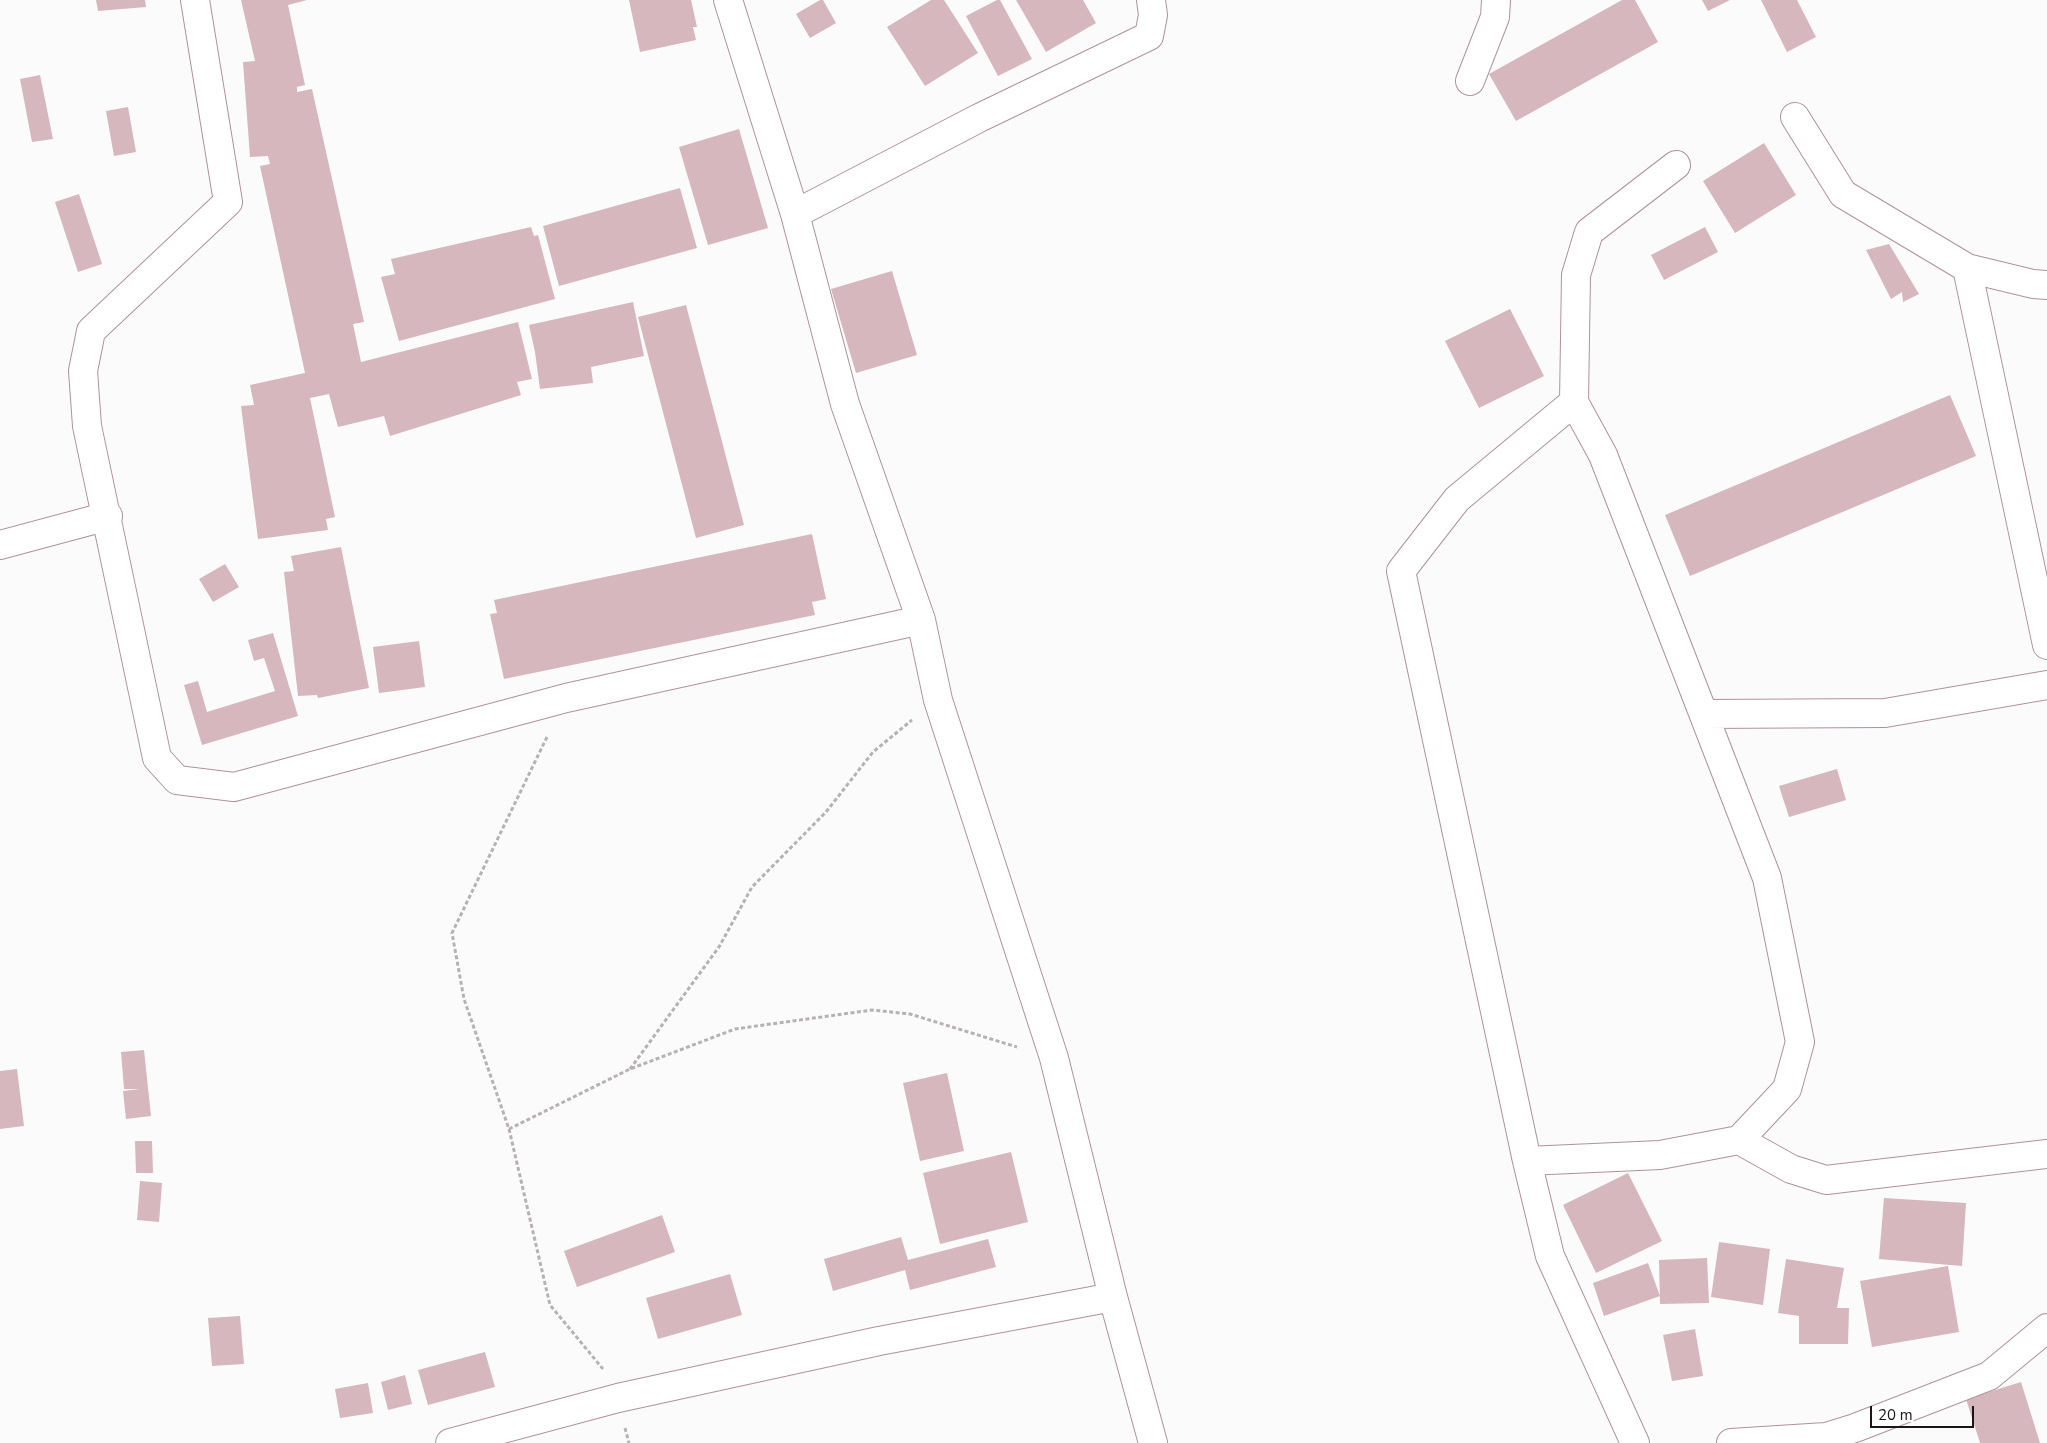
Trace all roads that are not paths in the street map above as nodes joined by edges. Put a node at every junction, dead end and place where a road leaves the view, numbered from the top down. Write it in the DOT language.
graph roads {
  1 [pos="195,0"];
  2 [pos="728,0"];
  3 [pos="1151,0"];
  4 [pos="1496,0"];
  5 [pos="1470,81"];
  6 [pos="1795,117"];
  7 [pos="1676,165"];
  8 [pos="795,214"];
  9 [pos="1967,268"];
  10 [pos="2047,285"];
  11 [pos="1574,402"];
  12 [pos="108,516"];
  13 [pos="0,545"];
  14 [pos="921,620"];
  15 [pos="2047,645"];
  16 [pos="2047,685"];
  17 [pos="1704,714"];
  18 [pos="1739,1140"];
  19 [pos="2047,1154"];
  20 [pos="1527,1161"];
  21 [pos="1113,1297"];
  22 [pos="2047,1328"];
  23 [pos="450,1443"];
  24 [pos="1153,1443"];
  25 [pos="1635,1443"];
  26 [pos="1731,1443"];
  1 -- 12 [label="street"];
  2 -- 8 [label="street"];
  3 -- 8 [label="street"];
  4 -- 5 [label="street"];
  6 -- 9 [label="street"];
  7 -- 11 [label="street"];
  8 -- 14 [label="street"];
  9 -- 10 [label="street"];
  9 -- 15 [label="street"];
  11 -- 17 [label="street"];
  11 -- 20 [label="street"];
  12 -- 13 [label="street"];
  12 -- 14 [label="street"];
  14 -- 21 [label="street"];
  16 -- 17 [label="street"];
  17 -- 18 [label="street"];
  18 -- 19 [label="street"];
  18 -- 20 [label="street"];
  20 -- 25 [label="street"];
  21 -- 23 [label="street"];
  21 -- 24 [label="street"];
  22 -- 26 [label="street"];
}
